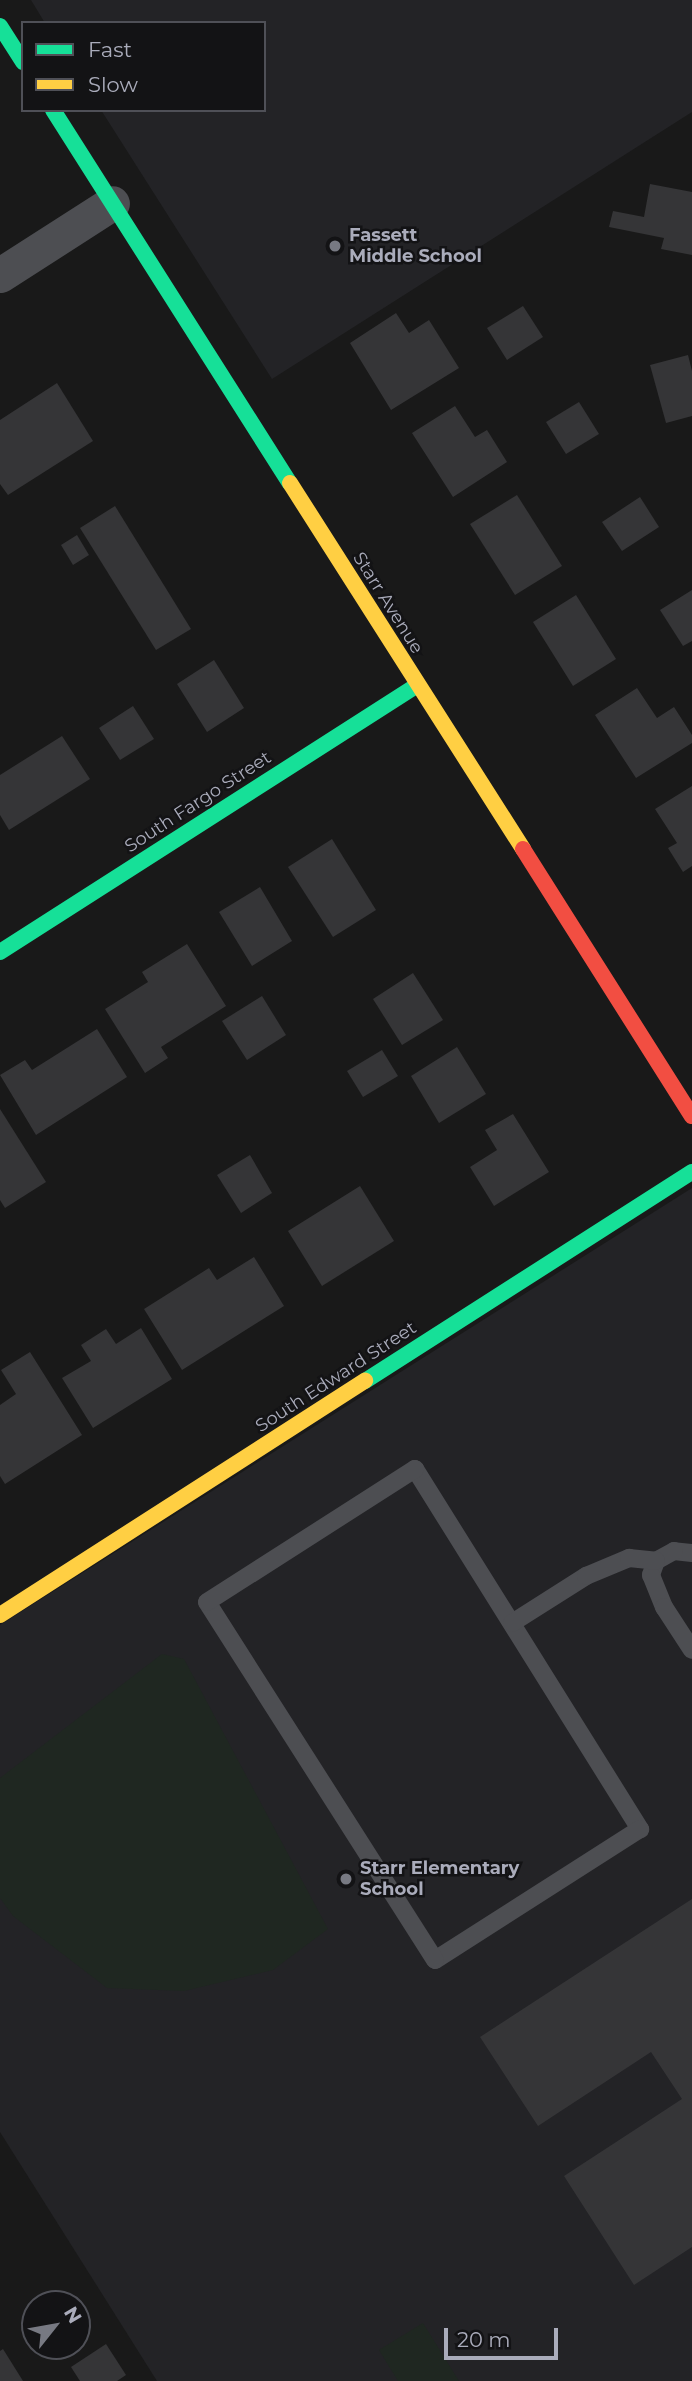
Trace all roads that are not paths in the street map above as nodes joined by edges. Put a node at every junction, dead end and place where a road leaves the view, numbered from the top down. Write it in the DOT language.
graph roads {
  1 [pos="0,26"];
  2 [pos="21,59"];
  3 [pos="54,112"];
  4 [pos="112,203"];
  5 [pos="0,275"];
  6 [pos="417,685"];
  7 [pos="0,952"];
  8 [pos="692,1116"];
  9 [pos="692,1172"];
  10 [pos="692,1553"];
  11 [pos="656,1561"];
  12 [pos="0,1615"];
  13 [pos="512,1623"];
  14 [pos="692,1650"];
  1 -- 2 [label="street"];
  3 -- 4 [label="street, Starr Avenue"];
  4 -- 5 [label="street"];
  4 -- 6 [label="street, Starr Avenue"];
  6 -- 7 [label="street, South Fargo Street"];
  6 -- 8 [label="street, Starr Avenue"];
  9 -- 12 [label="street, South Edward Street"];
  10 -- 11 [label="lane"];
  11 -- 13 [label="lane"];
  11 -- 14 [label="lane"];
  13 -- 13 [label="lane"];
}
